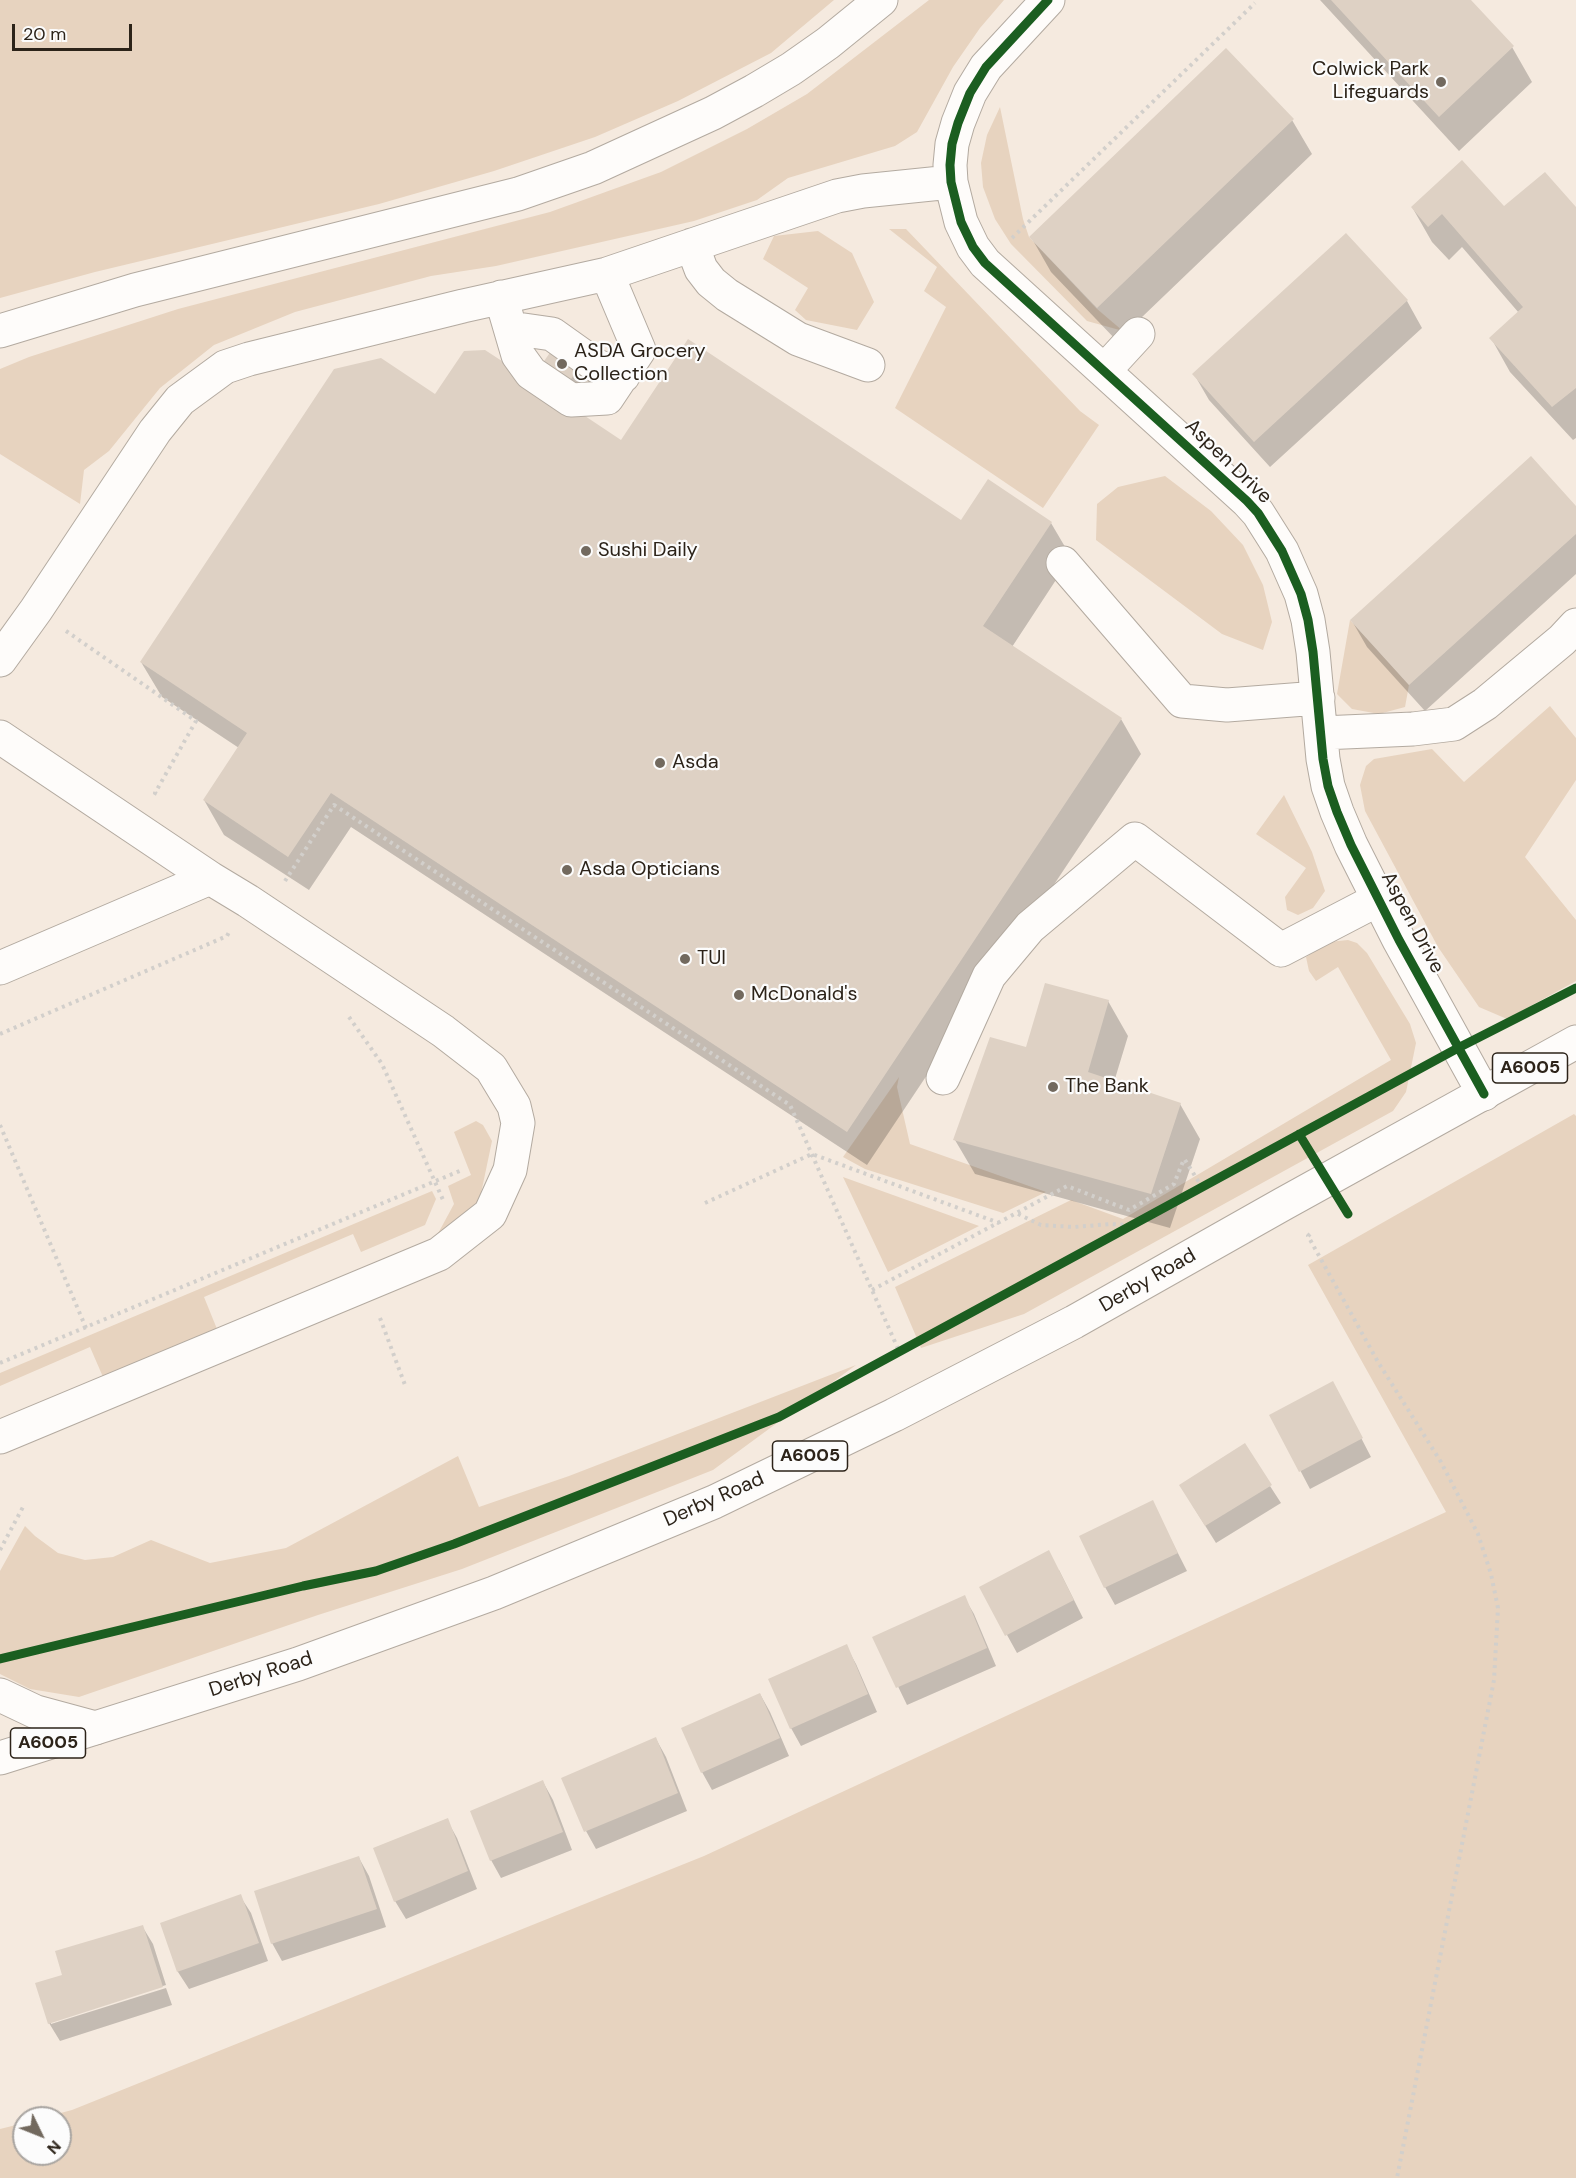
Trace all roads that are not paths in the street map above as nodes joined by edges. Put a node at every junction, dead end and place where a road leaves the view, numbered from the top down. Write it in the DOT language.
graph roads {
  1 [pos="881,0"];
  2 [pos="1048,0"];
  3 [pos="951,182"];
  4 [pos="692,245"];
  5 [pos="607,274"];
  6 [pos="501,297"];
  7 [pos="510,328"];
  8 [pos="0,332"];
  9 [pos="1138,334"];
  10 [pos="868,365"];
  11 [pos="1104,371"];
  12 [pos="623,376"];
  13 [pos="1063,562"];
  14 [pos="1576,625"];
  15 [pos="0,660"];
  16 [pos="1318,698"];
  17 [pos="1322,733"];
  18 [pos="0,737"];
  19 [pos="210,878"];
  20 [pos="1379,899"];
  21 [pos="0,968"];
  22 [pos="1576,1042"];
  23 [pos="943,1078"];
  24 [pos="1484,1094"];
  25 [pos="0,1437"];
  26 [pos="0,1695"];
  27 [pos="95,1728"];
  28 [pos="0,1758"];
  1 -- 8 [label="main road"];
  2 -- 3 [label="main road, Aspen Drive"];
  3 -- 4 [label="main road"];
  3 -- 11 [label="main road, Aspen Drive"];
  4 -- 5 [label="main road"];
  4 -- 10 [label="main road"];
  5 -- 6 [label="main road"];
  5 -- 12 [label="main road"];
  6 -- 7 [label="main road"];
  6 -- 15 [label="main road"];
  7 -- 12 [label="main road"];
  7 -- 12 [label="main road"];
  9 -- 11 [label="main road"];
  11 -- 16 [label="main road, Aspen Drive"];
  13 -- 16 [label="main road"];
  14 -- 17 [label="main road"];
  16 -- 17 [label="main road, Aspen Drive"];
  17 -- 20 [label="main road, Aspen Drive"];
  18 -- 19 [label="main road"];
  19 -- 21 [label="main road"];
  19 -- 25 [label="main road"];
  20 -- 23 [label="main road"];
  20 -- 24 [label="main road, Aspen Drive"];
  22 -- 24 [label="main road, Derby Road / A6005"];
  24 -- 27 [label="main road, Derby Road / A6005"];
  26 -- 27 [label="main road"];
  27 -- 28 [label="main road, Derby Road / A6005"];
}
